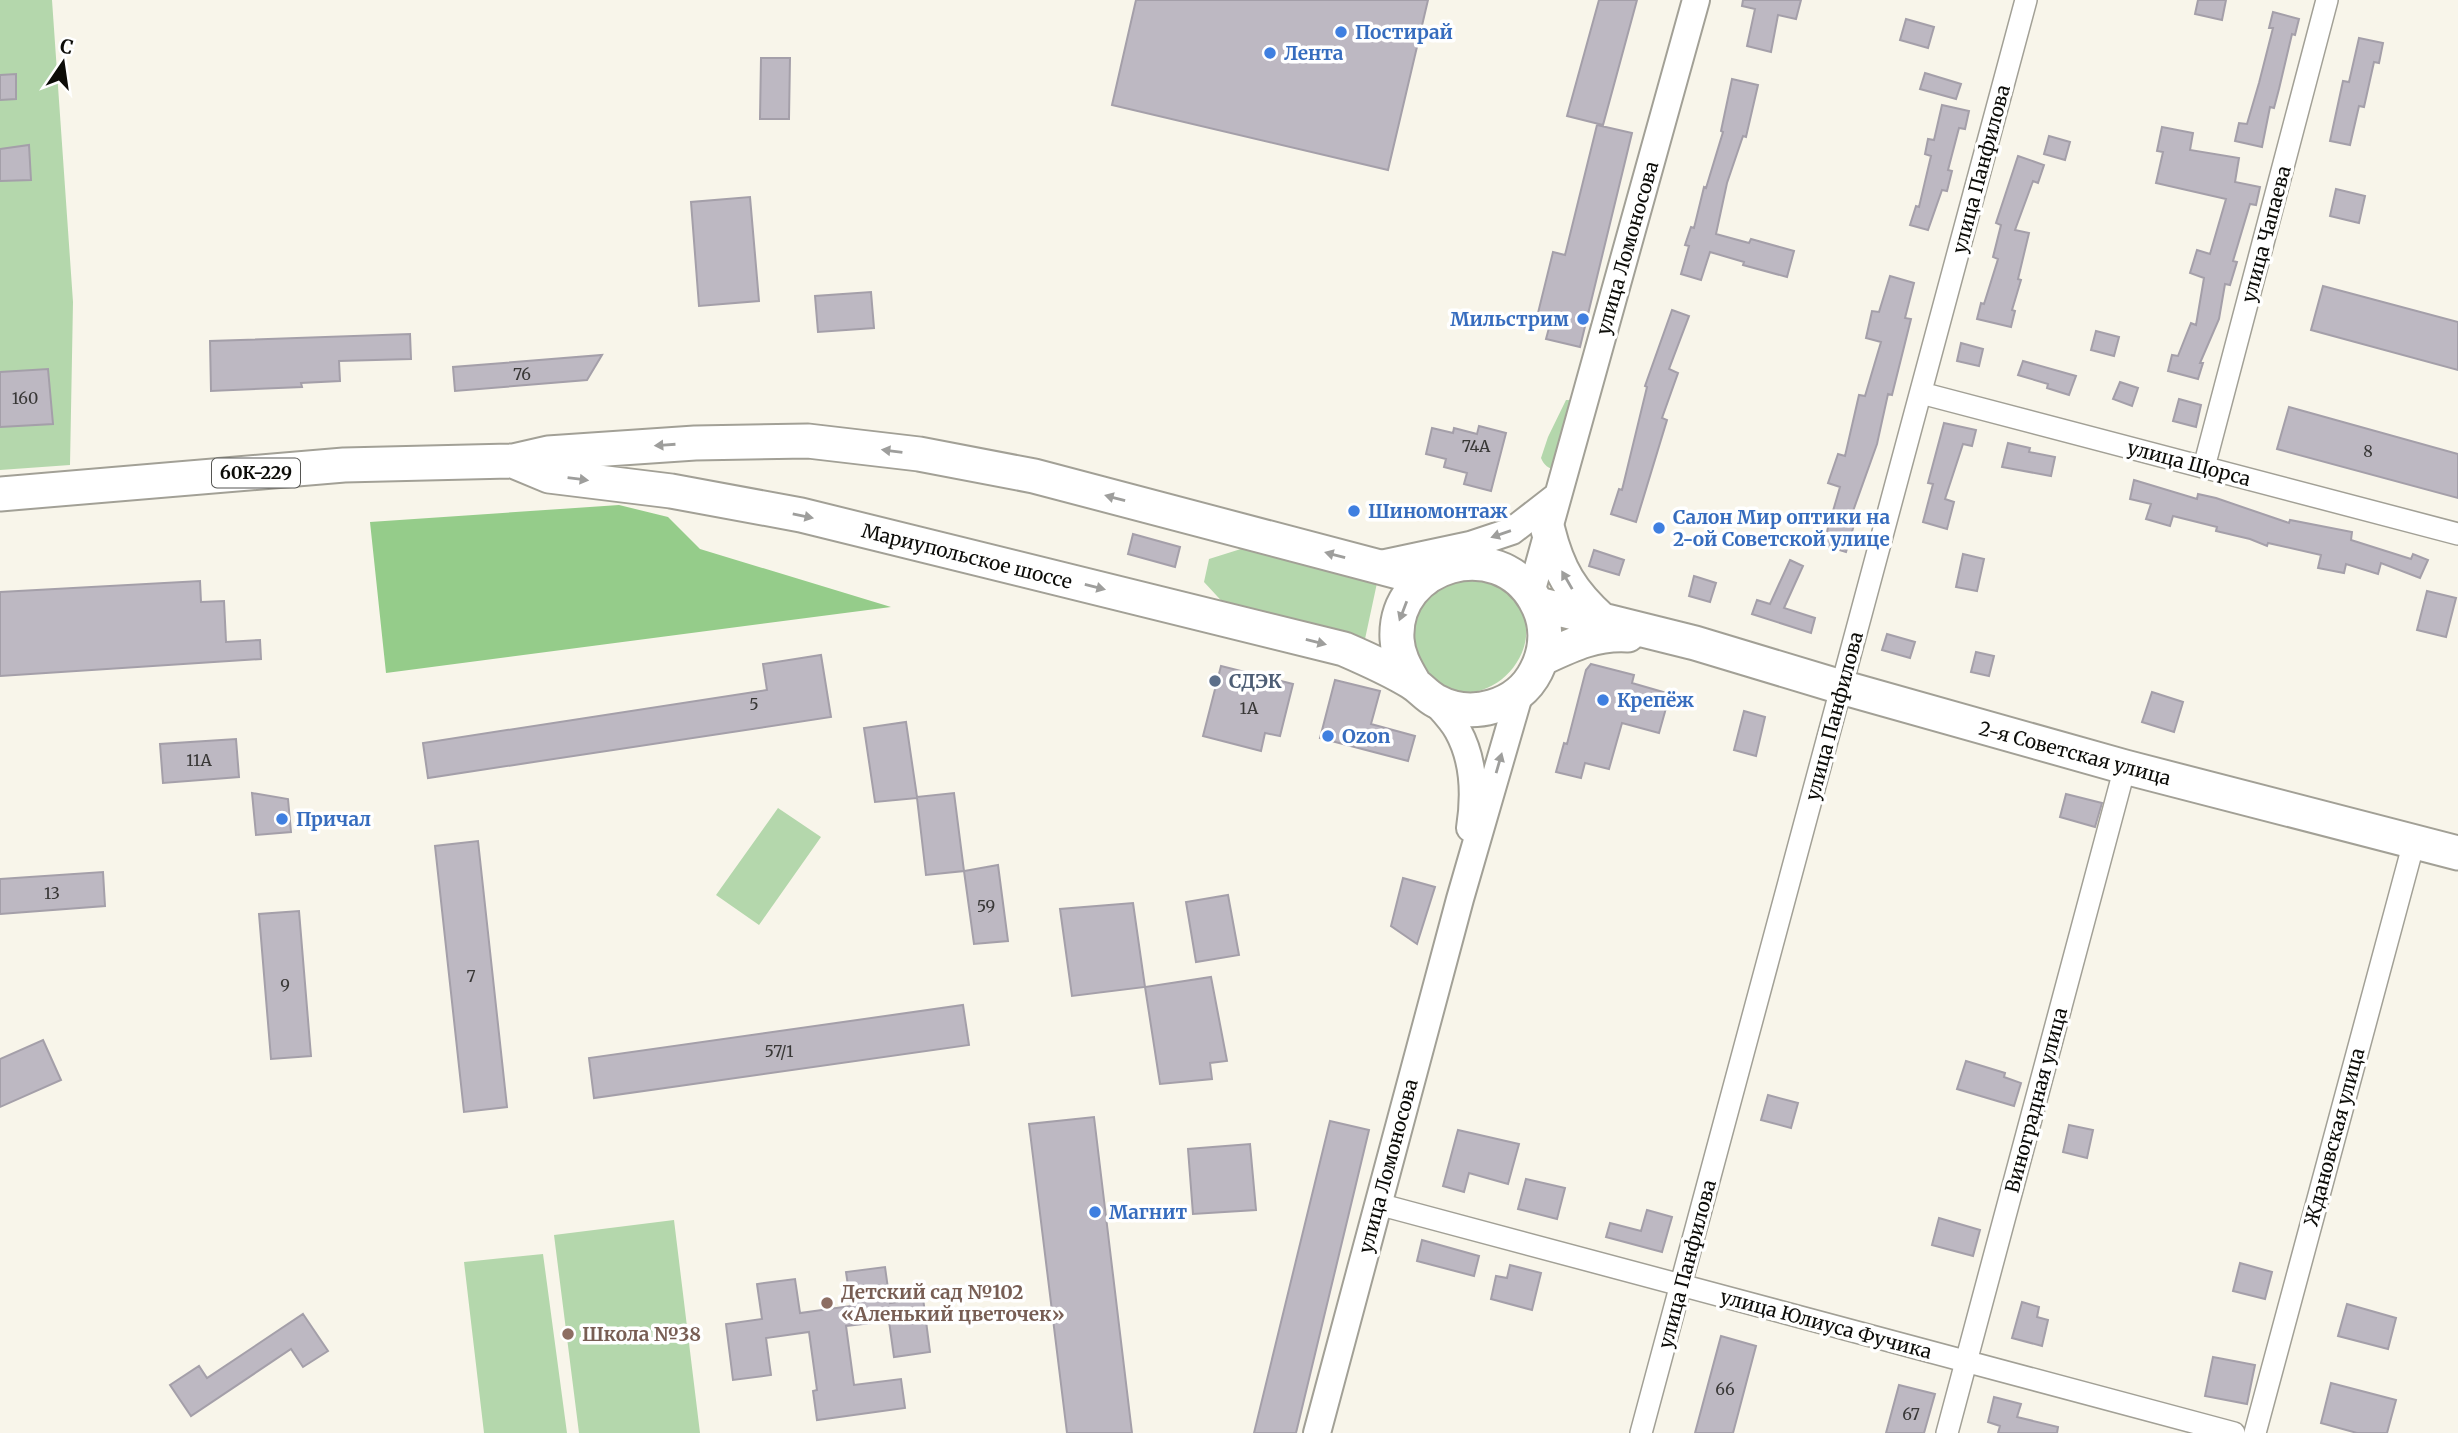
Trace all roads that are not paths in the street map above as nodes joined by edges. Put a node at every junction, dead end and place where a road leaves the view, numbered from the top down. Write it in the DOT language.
graph roads {
  1 [pos="1696,0"];
  2 [pos="2026,0"];
  3 [pos="2327,0"];
  4 [pos="1921,393"];
  5 [pos="513,461"];
  6 [pos="2204,467"];
  7 [pos="0,494"];
  8 [pos="1557,496"];
  9 [pos="1548,530"];
  10 [pos="2458,534"];
  11 [pos="1373,565"];
  12 [pos="1425,579"];
  13 [pos="1534,599"];
  14 [pos="1602,620"];
  15 [pos="1695,643"];
  16 [pos="1542,659"];
  17 [pos="1842,687"];
  18 [pos="1424,692"];
  19 [pos="1520,692"];
  20 [pos="2125,767"];
  21 [pos="2414,842"];
  22 [pos="2458,853"];
  23 [pos="1460,899"];
  24 [pos="1378,1205"];
  25 [pos="1681,1285"];
  26 [pos="1966,1362"];
  27 [pos="1317,1433"];
  28 [pos="1641,1433"];
  29 [pos="1947,1433"];
  30 [pos="2234,1433"];
  31 [pos="2255,1433"];
  1 -- 8 [label="street, улица Ломоносова"];
  2 -- 4 [label="street, улица Панфилова"];
  3 -- 6 [label="street, улица Чапаева"];
  4 -- 6 [label="street, улица Щорса"];
  4 -- 17 [label="street, улица Панфилова"];
  5 -- 7 [label="main road, Мариупольское шоссе / 60К-229"];
  11 -- 5 [label="main road, Мариупольское шоссе, one-way"];
  5 -- 18 [label="main road, Мариупольское шоссе, one-way"];
  6 -- 10 [label="street, улица Щорса"];
  8 -- 9 [label="street, улица Ломоносова"];
  8 -- 11 [label="street, one-way"];
  9 -- 13 [label="street, улица Ломоносова"];
  14 -- 9 [label="main road, one-way"];
  11 -- 12 [label="main road, Мариупольское шоссе"];
  12 -- 13 [label="main road"];
  12 -- 18 [label="main road, one-way"];
  13 -- 14 [label="main road, 2-я Советская улица"];
  13 -- 16 [label="main road"];
  14 -- 15 [label="main road, 2-я Советская улица"];
  15 -- 16 [label="main road, 2-я Советская улица"];
  15 -- 17 [label="main road, 2-я Советская улица"];
  16 -- 19 [label="main road"];
  17 -- 20 [label="main road, 2-я Советская улица"];
  17 -- 25 [label="street, улица Панфилова"];
  18 -- 19 [label="main road"];
  18 -- 23 [label="street, улица Ломоносова"];
  23 -- 19 [label="street, улица Ломоносова, one-way"];
  20 -- 21 [label="main road, 2-я Советская улица"];
  20 -- 26 [label="street, Виноградная улица"];
  21 -- 22 [label="main road, 2-я Советская улица"];
  21 -- 31 [label="street, Ждановская улица"];
  23 -- 24 [label="street, улица Ломоносова"];
  24 -- 25 [label="street, улица Юлиуса Фучика"];
  24 -- 27 [label="street, улица Ломоносова"];
  25 -- 26 [label="street, улица Юлиуса Фучика"];
  25 -- 28 [label="street, улица Панфилова"];
  26 -- 29 [label="street, Виноградная улица"];
  26 -- 30 [label="street, улица Юлиуса Фучика"];
}
